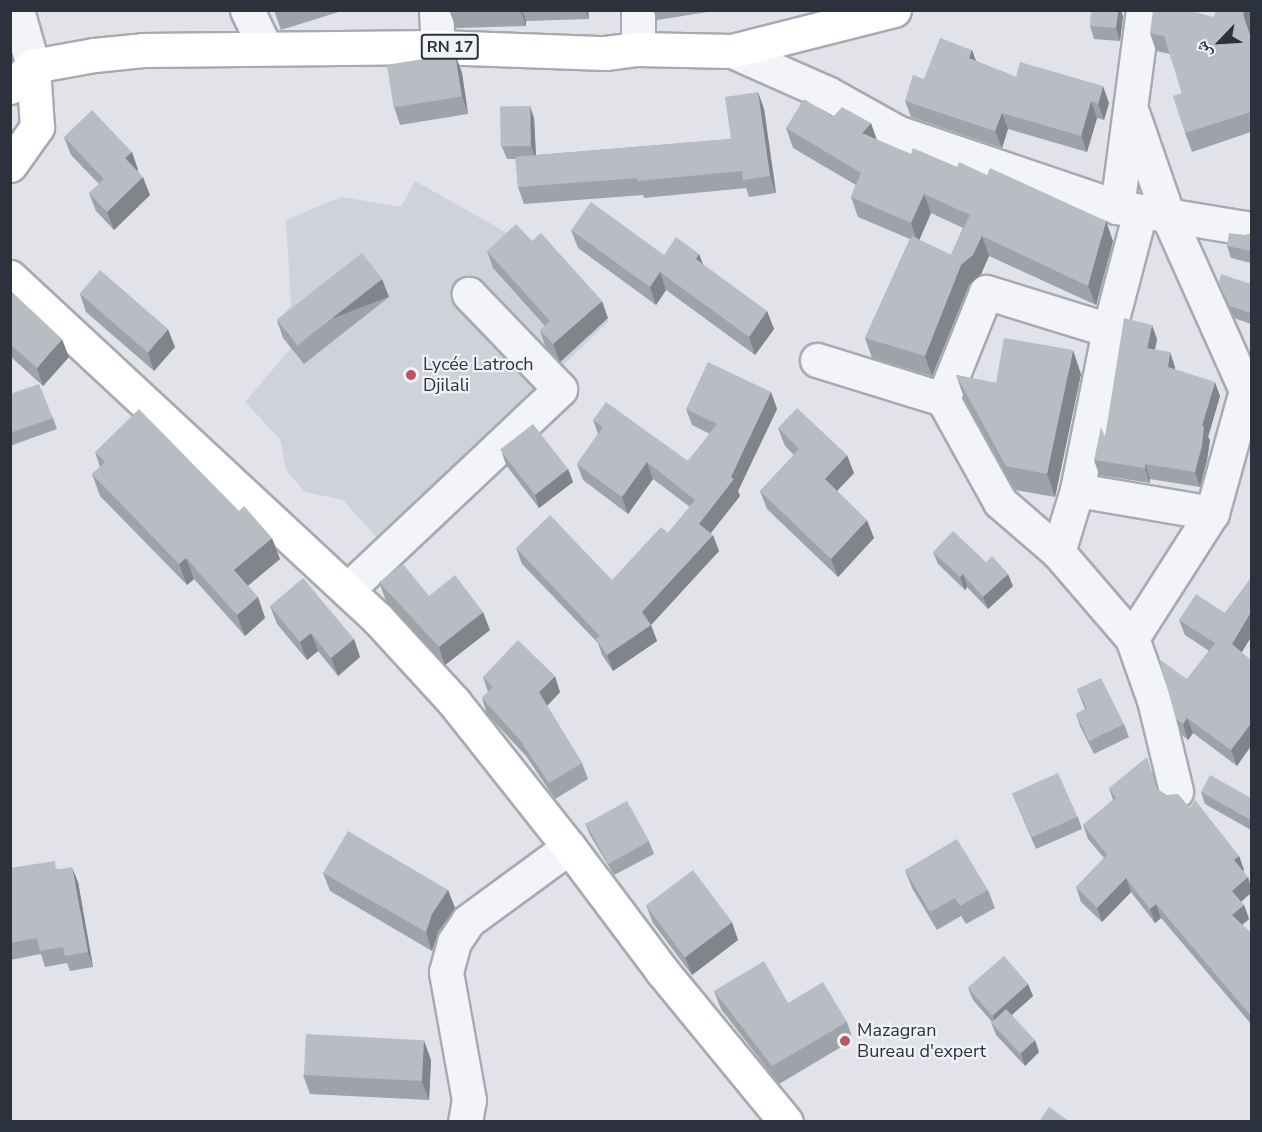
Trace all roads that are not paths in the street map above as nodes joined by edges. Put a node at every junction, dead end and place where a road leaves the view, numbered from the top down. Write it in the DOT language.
graph roads {
  1 [pos="17,10"];
  2 [pos="247,10"];
  3 [pos="436,10"];
  4 [pos="638,10"];
  5 [pos="894,10"];
  6 [pos="1143,10"];
  7 [pos="265,47"];
  8 [pos="438,47"];
  9 [pos="638,49"];
  10 [pos="732,51"];
  11 [pos="22,77"];
  12 [pos="1131,109"];
  13 [pos="10,165"];
  14 [pos="1142,211"];
  15 [pos="1251,229"];
  16 [pos="10,277"];
  17 [pos="469,294"];
  18 [pos="1109,330"];
  19 [pos="816,360"];
  20 [pos="943,399"];
  21 [pos="1248,399"];
  22 [pos="1077,490"];
  23 [pos="1212,513"];
  24 [pos="1058,552"];
  25 [pos="346,590"];
  26 [pos="1132,638"];
  27 [pos="1176,791"];
  28 [pos="569,847"];
  29 [pos="465,1122"];
  30 [pos="786,1122"];
  1 -- 11 [label="street"];
  2 -- 7 [label="street"];
  3 -- 8 [label="street"];
  4 -- 9 [label="street"];
  5 -- 10 [label="main road, RN 17"];
  6 -- 12 [label="street"];
  7 -- 8 [label="main road, RN 17"];
  7 -- 11 [label="main road, RN 17"];
  8 -- 9 [label="main road, RN 17"];
  9 -- 10 [label="main road, RN 17"];
  10 -- 14 [label="street"];
  11 -- 13 [label="main road"];
  12 -- 14 [label="street"];
  12 -- 14 [label="street"];
  14 -- 15 [label="street"];
  14 -- 18 [label="street"];
  14 -- 21 [label="street"];
  16 -- 25 [label="main road"];
  17 -- 25 [label="street"];
  18 -- 20 [label="street"];
  18 -- 22 [label="street"];
  19 -- 20 [label="street"];
  20 -- 24 [label="street"];
  21 -- 23 [label="street"];
  22 -- 23 [label="street"];
  22 -- 24 [label="street"];
  23 -- 26 [label="street"];
  24 -- 26 [label="street"];
  25 -- 28 [label="main road"];
  26 -- 27 [label="street"];
  28 -- 29 [label="street"];
  28 -- 30 [label="main road"];
}
